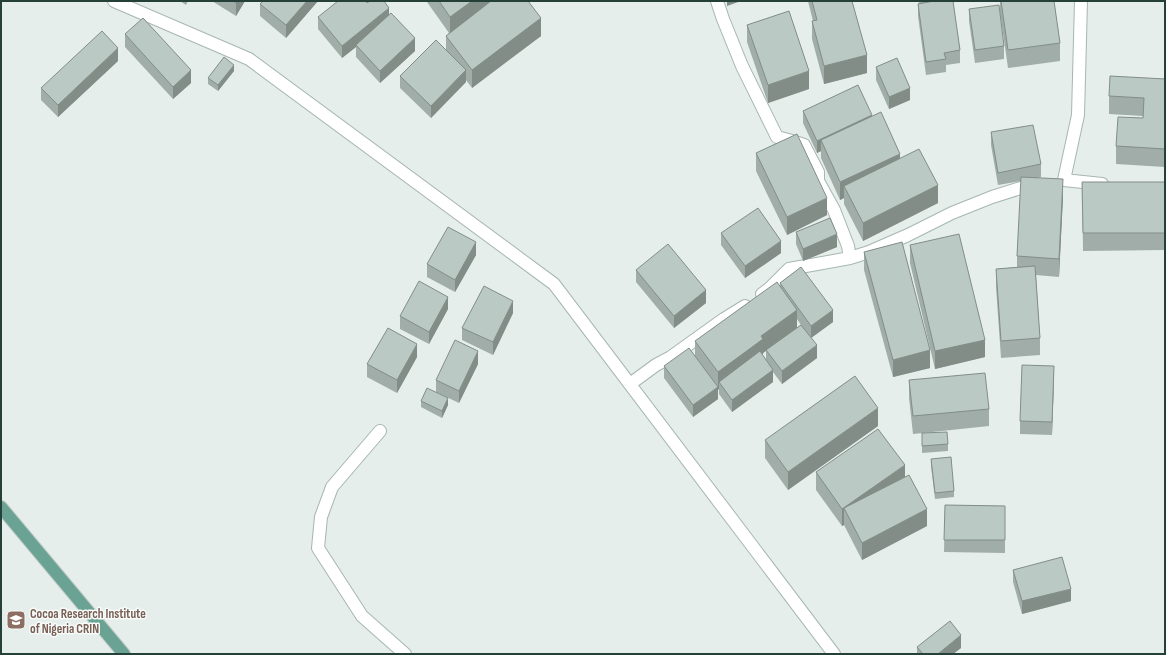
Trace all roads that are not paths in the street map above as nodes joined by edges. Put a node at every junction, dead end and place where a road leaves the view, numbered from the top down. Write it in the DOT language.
graph roads {
  1 [pos="114,1"];
  2 [pos="717,1"];
  3 [pos="1081,1"];
  4 [pos="1056,183"];
  5 [pos="1111,185"];
  6 [pos="850,258"];
  7 [pos="630,384"];
  8 [pos="380,431"];
  9 [pos="1,507"];
  10 [pos="124,654"];
  11 [pos="405,654"];
  12 [pos="834,654"];
  1 -- 7 [label="street"];
  2 -- 6 [label="street"];
  3 -- 4 [label="street"];
  4 -- 5 [label="street"];
  4 -- 6 [label="street"];
  6 -- 7 [label="street"];
  7 -- 12 [label="street"];
  8 -- 11 [label="street"];
  9 -- 10 [label="main road"];
}
